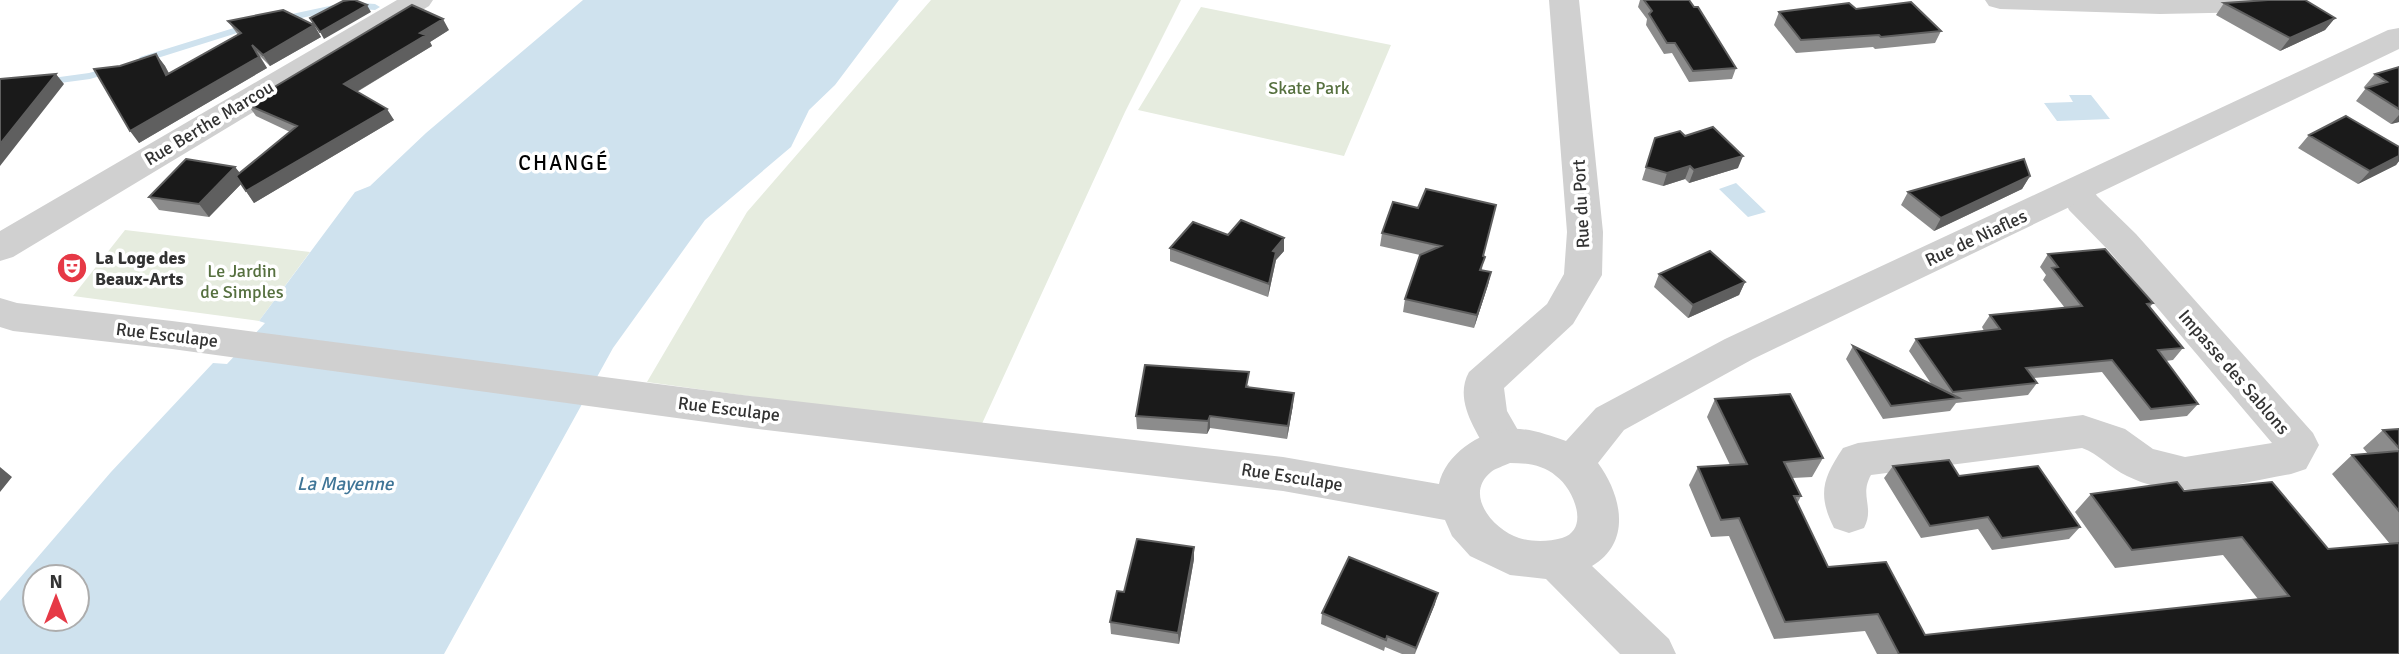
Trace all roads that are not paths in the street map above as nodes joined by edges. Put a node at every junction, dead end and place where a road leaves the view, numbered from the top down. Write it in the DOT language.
graph roads {
  1 [pos="418,0"];
  2 [pos="1564,0"];
  3 [pos="2000,0"];
  4 [pos="2270,0"];
  5 [pos="2399,37"];
  6 [pos="2077,191"];
  7 [pos="0,248"];
  8 [pos="0,312"];
  9 [pos="1506,446"];
  10 [pos="1572,464"];
  11 [pos="1459,505"];
  12 [pos="1849,515"];
  13 [pos="1557,561"];
  14 [pos="1652,654"];
  1 -- 7 [label="street, Rue Berthe Marcou"];
  2 -- 9 [label="street, Rue du Port"];
  3 -- 4 [label="street"];
  5 -- 6 [label="street, Rue de Niafles"];
  6 -- 10 [label="street, Rue de Niafles"];
  6 -- 12 [label="street, Impasse des Sablons"];
  8 -- 11 [label="street, Rue Esculape"];
  9 -- 10 [label="street"];
  9 -- 11 [label="street"];
  10 -- 13 [label="street"];
  11 -- 13 [label="street"];
  13 -- 14 [label="street"];
}
